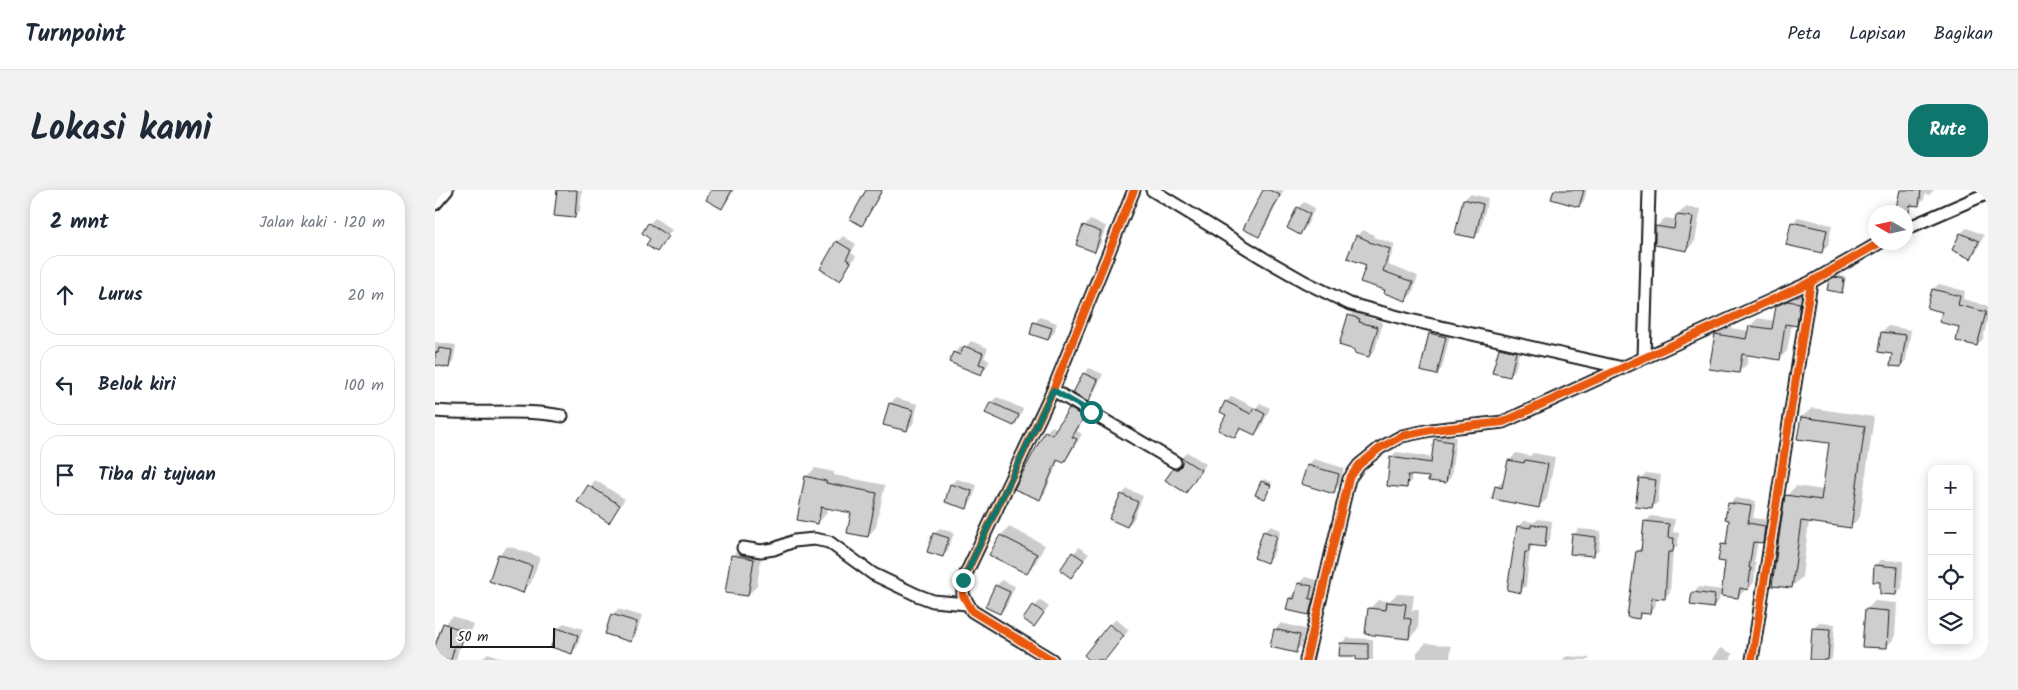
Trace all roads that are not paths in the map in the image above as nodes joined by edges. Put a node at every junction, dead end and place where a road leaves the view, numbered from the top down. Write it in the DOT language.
graph roads {
  1 [pos="447,190"];
  2 [pos="1134,190"];
  3 [pos="1152,190"];
  4 [pos="1649,190"];
  5 [pos="1988,193"];
  6 [pos="435,204"];
  7 [pos="1913,226"];
  8 [pos="1868,249"];
  9 [pos="1811,282"];
  10 [pos="1645,358"];
  11 [pos="1623,368"];
  12 [pos="1053,390"];
  13 [pos="435,411"];
  14 [pos="562,416"];
  15 [pos="1175,462"];
  16 [pos="743,548"];
  17 [pos="967,604"];
  18 [pos="1052,660"];
  19 [pos="1306,660"];
  20 [pos="1752,660"];
  1 -- 6 [label="street"];
  2 -- 12 [label="street"];
  3 -- 11 [label="street"];
  4 -- 10 [label="street"];
  5 -- 7 [label="street"];
  8 -- 9 [label="street"];
  9 -- 10 [label="street"];
  9 -- 20 [label="street"];
  10 -- 11 [label="street"];
  11 -- 19 [label="street"];
  12 -- 15 [label="street"];
  12 -- 17 [label="street"];
  13 -- 14 [label="street"];
  16 -- 17 [label="street"];
  17 -- 18 [label="street"];
}
